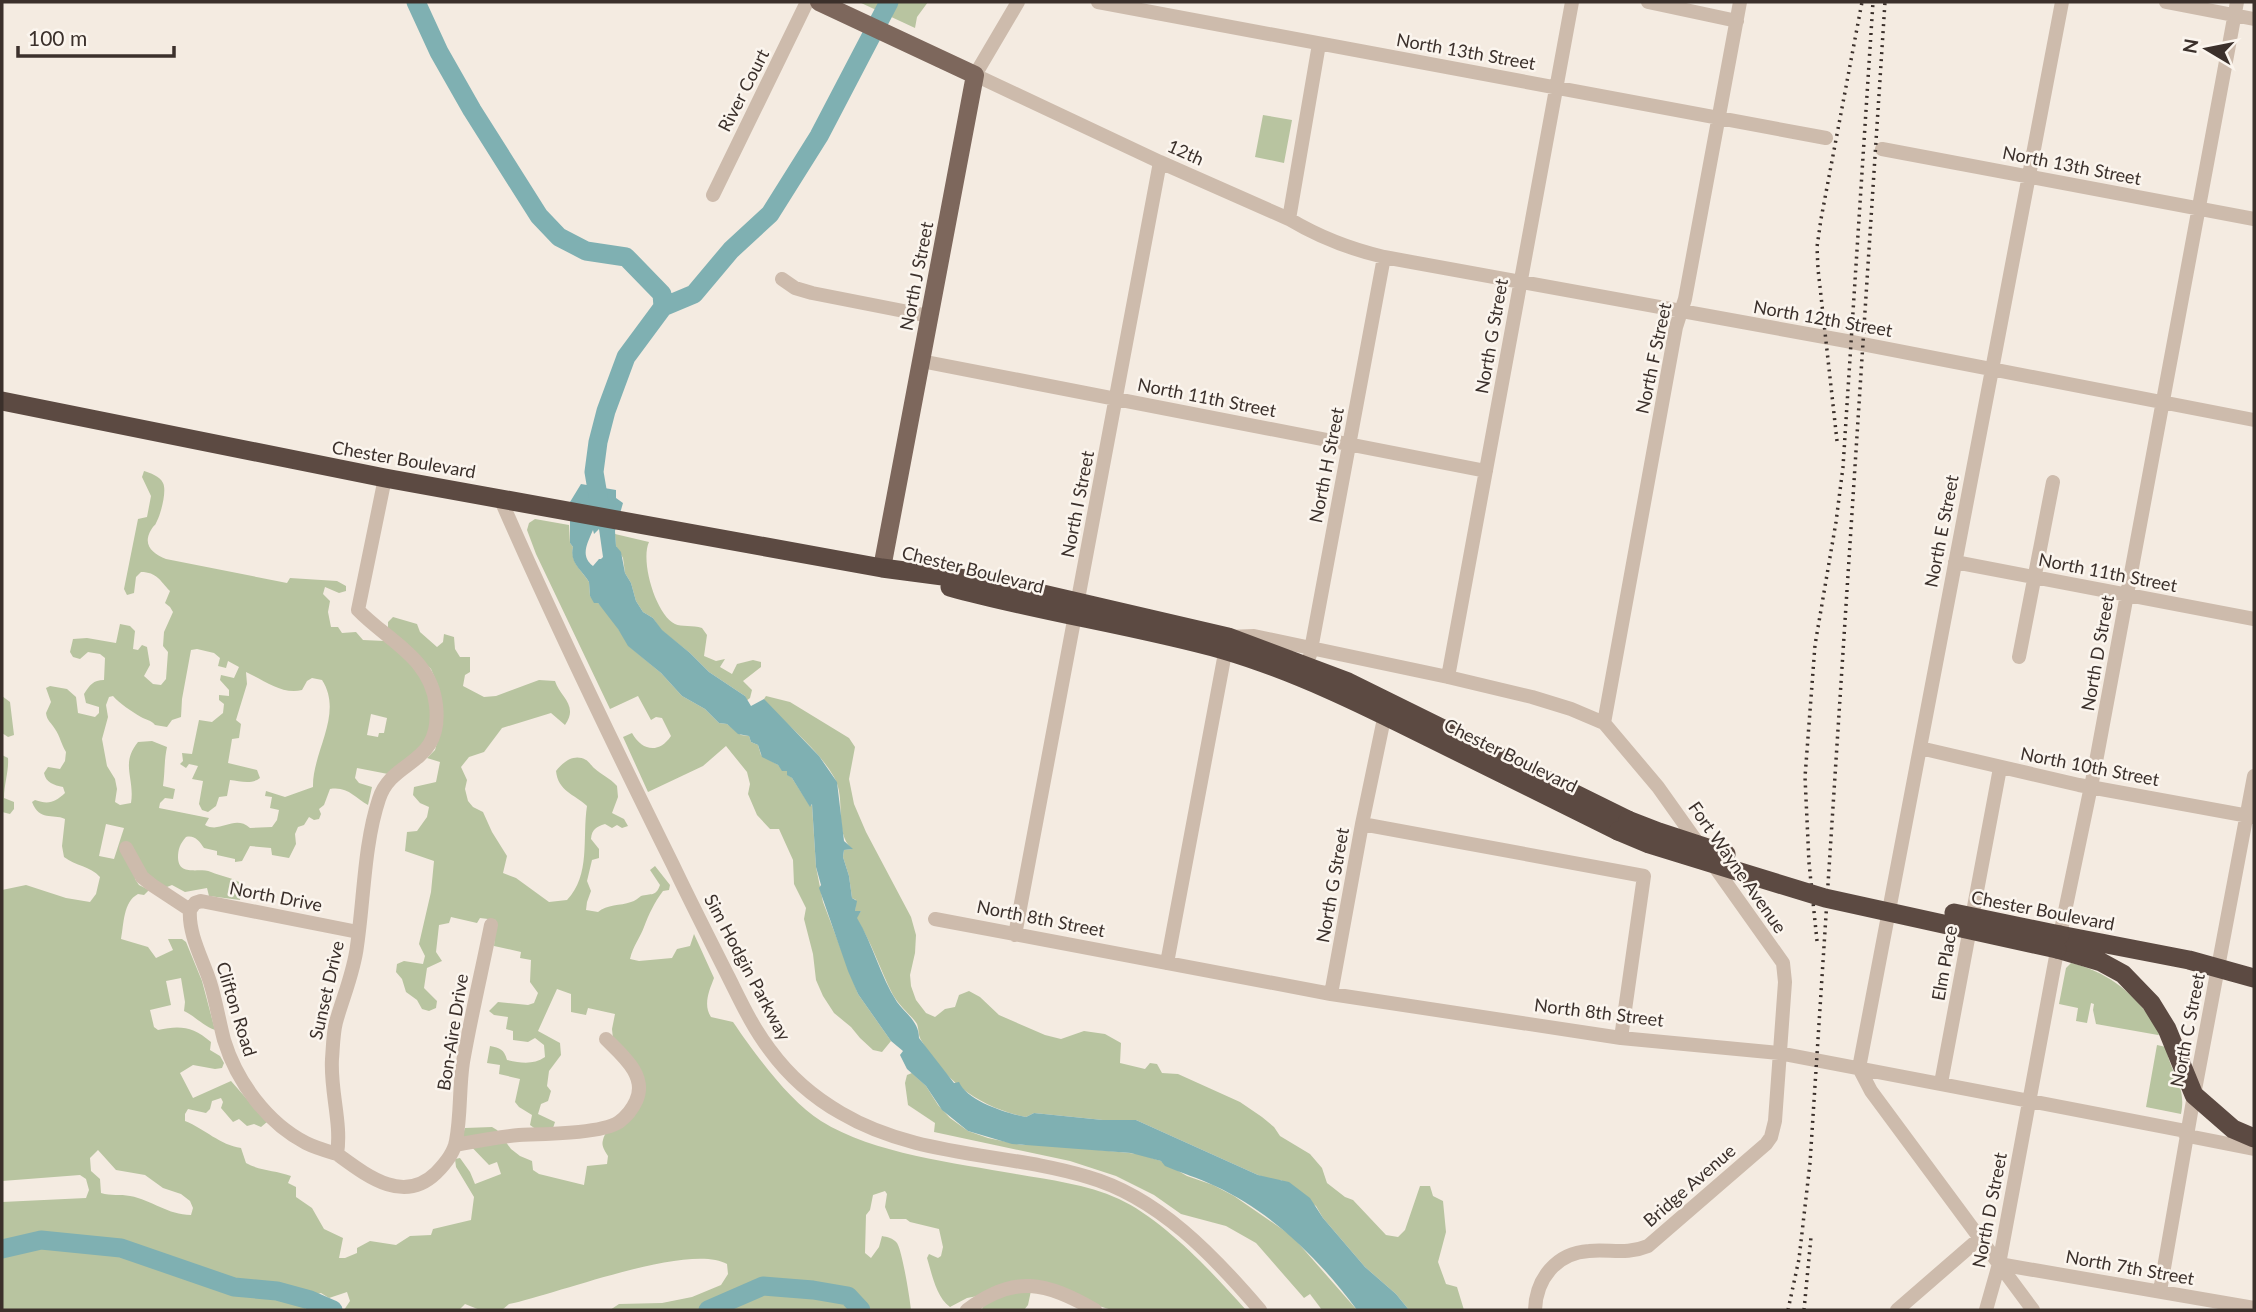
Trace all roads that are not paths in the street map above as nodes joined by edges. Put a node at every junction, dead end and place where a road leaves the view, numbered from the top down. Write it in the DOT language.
graph roads {
  1 [pos="807,2"];
  2 [pos="819,2"];
  3 [pos="1018,2"];
  4 [pos="1098,2"];
  5 [pos="1572,2"];
  6 [pos="1648,2"];
  7 [pos="1740,2"];
  8 [pos="2062,2"];
  9 [pos="2166,2"];
  10 [pos="2236,8"];
  11 [pos="2254,19"];
  12 [pos="1737,21"];
  13 [pos="1319,44"];
  14 [pos="975,75"];
  15 [pos="1556,87"];
  16 [pos="1719,118"];
  17 [pos="1826,138"];
  18 [pos="1882,149"];
  19 [pos="1160,162"];
  20 [pos="2029,176"];
  21 [pos="713,195"];
  22 [pos="2199,208"];
  23 [pos="1289,219"];
  24 [pos="2254,219"];
  25 [pos="1384,257"];
  26 [pos="782,279"];
  27 [pos="1521,281"];
  28 [pos="1681,311"];
  29 [pos="929,316"];
  30 [pos="921,361"];
  31 [pos="1992,370"];
  32 [pos="1116,400"];
  33 [pos="2,401"];
  34 [pos="2162,403"];
  35 [pos="2254,420"];
  36 [pos="1350,443"];
  37 [pos="1486,471"];
  38 [pos="385,478"];
  39 [pos="2053,482"];
  40 [pos="508,499"];
  41 [pos="1955,562"];
  42 [pos="882,568"];
  43 [pos="2034,578"];
  44 [pos="2127,595"];
  45 [pos="1077,608"];
  46 [pos="2254,619"];
  47 [pos="1226,644"];
  48 [pos="2019,657"];
  49 [pos="1308,665"];
  50 [pos="1448,677"];
  51 [pos="1387,708"];
  52 [pos="1604,723"];
  53 [pos="1920,748"];
  54 [pos="2000,768"];
  55 [pos="2254,776"];
  56 [pos="2091,786"];
  57 [pos="2251,816"];
  58 [pos="1362,824"];
  59 [pos="126,848"];
  60 [pos="1890,906"];
  61 [pos="190,910"];
  62 [pos="935,919"];
  63 [pos="491,925"];
  64 [pos="358,932"];
  65 [pos="1015,935"];
  66 [pos="2058,942"];
  67 [pos="1167,963"];
  68 [pos="2218,968"];
  69 [pos="2254,978"];
  70 [pos="1331,995"];
  71 [pos="1621,1038"];
  72 [pos="606,1039"];
  73 [pos="1779,1053"];
  74 [pos="1859,1068"];
  75 [pos="1941,1083"];
  76 [pos="2194,1095"];
  77 [pos="2030,1100"];
  78 [pos="2188,1136"];
  79 [pos="2254,1138"];
  80 [pos="455,1145"];
  81 [pos="2254,1149"];
  82 [pos="337,1154"];
  83 [pos="1980,1238"];
  84 [pos="1999,1264"];
  85 [pos="2160,1291"];
  86 [pos="2254,1308"];
  87 [pos="967,1310"];
  88 [pos="1095,1310"];
  89 [pos="1260,1310"];
  90 [pos="1535,1310"];
  91 [pos="1897,1310"];
  92 [pos="1986,1310"];
  93 [pos="2033,1310"];
  1 -- 21 [label="street, River Court"];
  2 -- 14 [label="main road"];
  3 -- 14 [label="street, North J Street"];
  4 -- 13 [label="street, North 13th Street"];
  5 -- 15 [label="street, North G Street"];
  6 -- 12 [label="street"];
  7 -- 12 [label="street, North F Street"];
  8 -- 20 [label="street, North E Street"];
  9 -- 10 [label="street"];
  10 -- 11 [label="street"];
  10 -- 22 [label="street, North D Street"];
  12 -- 16 [label="street, North F Street"];
  13 -- 15 [label="street, North 13th Street"];
  13 -- 23 [label="street"];
  14 -- 19 [label="street, 12th"];
  14 -- 29 [label="main road, North J Street"];
  15 -- 16 [label="street, North 13th Street"];
  15 -- 27 [label="street, North G Street"];
  16 -- 17 [label="street, North 13th Street"];
  16 -- 28 [label="street, North F Street"];
  18 -- 20 [label="street, North 13th Street"];
  19 -- 23 [label="street, 12th"];
  19 -- 32 [label="street, North I Street"];
  20 -- 22 [label="street, North 13th Street"];
  20 -- 31 [label="street, North E Street"];
  22 -- 24 [label="street, North 13th Street"];
  22 -- 34 [label="street, North D Street"];
  23 -- 25 [label="street, 12th"];
  25 -- 27 [label="street, North 12th Street"];
  25 -- 36 [label="street, North H Street"];
  26 -- 29 [label="street"];
  27 -- 28 [label="street, North 12th Street"];
  27 -- 37 [label="street, North G Street"];
  28 -- 31 [label="street, North 12th Street"];
  28 -- 52 [label="street, North F Street"];
  29 -- 30 [label="main road, North J Street"];
  30 -- 32 [label="street, North 11th Street"];
  30 -- 42 [label="main road, North J Street"];
  31 -- 34 [label="street, North 12th Street"];
  31 -- 41 [label="street, North E Street"];
  32 -- 36 [label="street, North 11th Street"];
  32 -- 45 [label="street, North I Street"];
  33 -- 38 [label="highway, Chester Boulevard"];
  34 -- 35 [label="street, North 12th Street"];
  34 -- 44 [label="street, North D Street"];
  36 -- 37 [label="street, North 11th Street"];
  36 -- 49 [label="street, North H Street"];
  37 -- 50 [label="street, North G Street"];
  38 -- 40 [label="highway, Chester Boulevard"];
  38 -- 64 [label="street, Sunset Drive"];
  39 -- 43 [label="street"];
  40 -- 42 [label="highway, Chester Boulevard"];
  40 -- 89 [label="street, Sim Hodgin Parkway"];
  41 -- 43 [label="street, North 11th Street"];
  41 -- 53 [label="street, North E Street"];
  42 -- 45 [label="highway, Chester Boulevard"];
  43 -- 44 [label="street, North 11th Street"];
  43 -- 48 [label="street"];
  44 -- 46 [label="street, North 11th Street"];
  44 -- 56 [label="street, North D Street"];
  45 -- 47 [label="highway, Chester Boulevard"];
  45 -- 65 [label="street, North I Street"];
  47 -- 49 [label="highway, Chester Boulevard"];
  47 -- 49 [label="street, Chester Boulevard"];
  47 -- 67 [label="street"];
  49 -- 50 [label="street, Chester Boulevard"];
  49 -- 51 [label="highway, Chester Boulevard"];
  50 -- 52 [label="street, Chester Boulevard"];
  51 -- 58 [label="street, North G Street"];
  51 -- 60 [label="highway, Chester Boulevard, bridge"];
  52 -- 73 [label="street, Fort Wayne Avenue"];
  53 -- 54 [label="street, North 10th Street"];
  53 -- 60 [label="street, North E Street"];
  54 -- 56 [label="street, North 10th Street"];
  54 -- 75 [label="street, Elm Place"];
  55 -- 57 [label="street, North C Street"];
  56 -- 57 [label="street, North 10th Street"];
  56 -- 66 [label="street, North D Street"];
  57 -- 68 [label="street, North C Street"];
  58 -- 70 [label="street, North G Street"];
  58 -- 71 [label="street"];
  59 -- 61 [label="street"];
  60 -- 66 [label="highway, Chester Boulevard, bridge"];
  60 -- 74 [label="street, North E Street"];
  61 -- 64 [label="street, North Drive"];
  61 -- 82 [label="street, Clifton Road"];
  62 -- 65 [label="street, North 8th Street"];
  63 -- 80 [label="street, Bon-Aire Drive"];
  64 -- 82 [label="street, Sunset Drive"];
  65 -- 67 [label="street, North 8th Street"];
  66 -- 68 [label="highway, Chester Boulevard"];
  66 -- 76 [label="highway, Chester Boulevard"];
  66 -- 77 [label="street, North D Street"];
  67 -- 70 [label="street, North 8th Street"];
  68 -- 69 [label="highway, Chester Boulevard"];
  68 -- 76 [label="street, North C Street"];
  70 -- 71 [label="street, North 8th Street"];
  71 -- 73 [label="street, North 8th Street"];
  72 -- 80 [label="street"];
  73 -- 74 [label="street, North 8th Street"];
  73 -- 90 [label="street, Bridge Avenue"];
  74 -- 75 [label="street, North 8th Street"];
  74 -- 83 [label="street"];
  75 -- 77 [label="street, North 8th Street"];
  76 -- 78 [label="street, North C Street"];
  76 -- 79 [label="highway"];
  77 -- 78 [label="street, North 8th Street"];
  77 -- 84 [label="street, North D Street"];
  78 -- 81 [label="street, North 8th Street"];
  78 -- 85 [label="street, North C Street"];
  80 -- 82 [label="street"];
  83 -- 84 [label="street"];
  83 -- 91 [label="street"];
  84 -- 85 [label="street, North 7th Street"];
  84 -- 92 [label="street, North D Street"];
  84 -- 93 [label="street"];
  85 -- 86 [label="street, North 7th Street"];
  87 -- 88 [label="street"];
}
